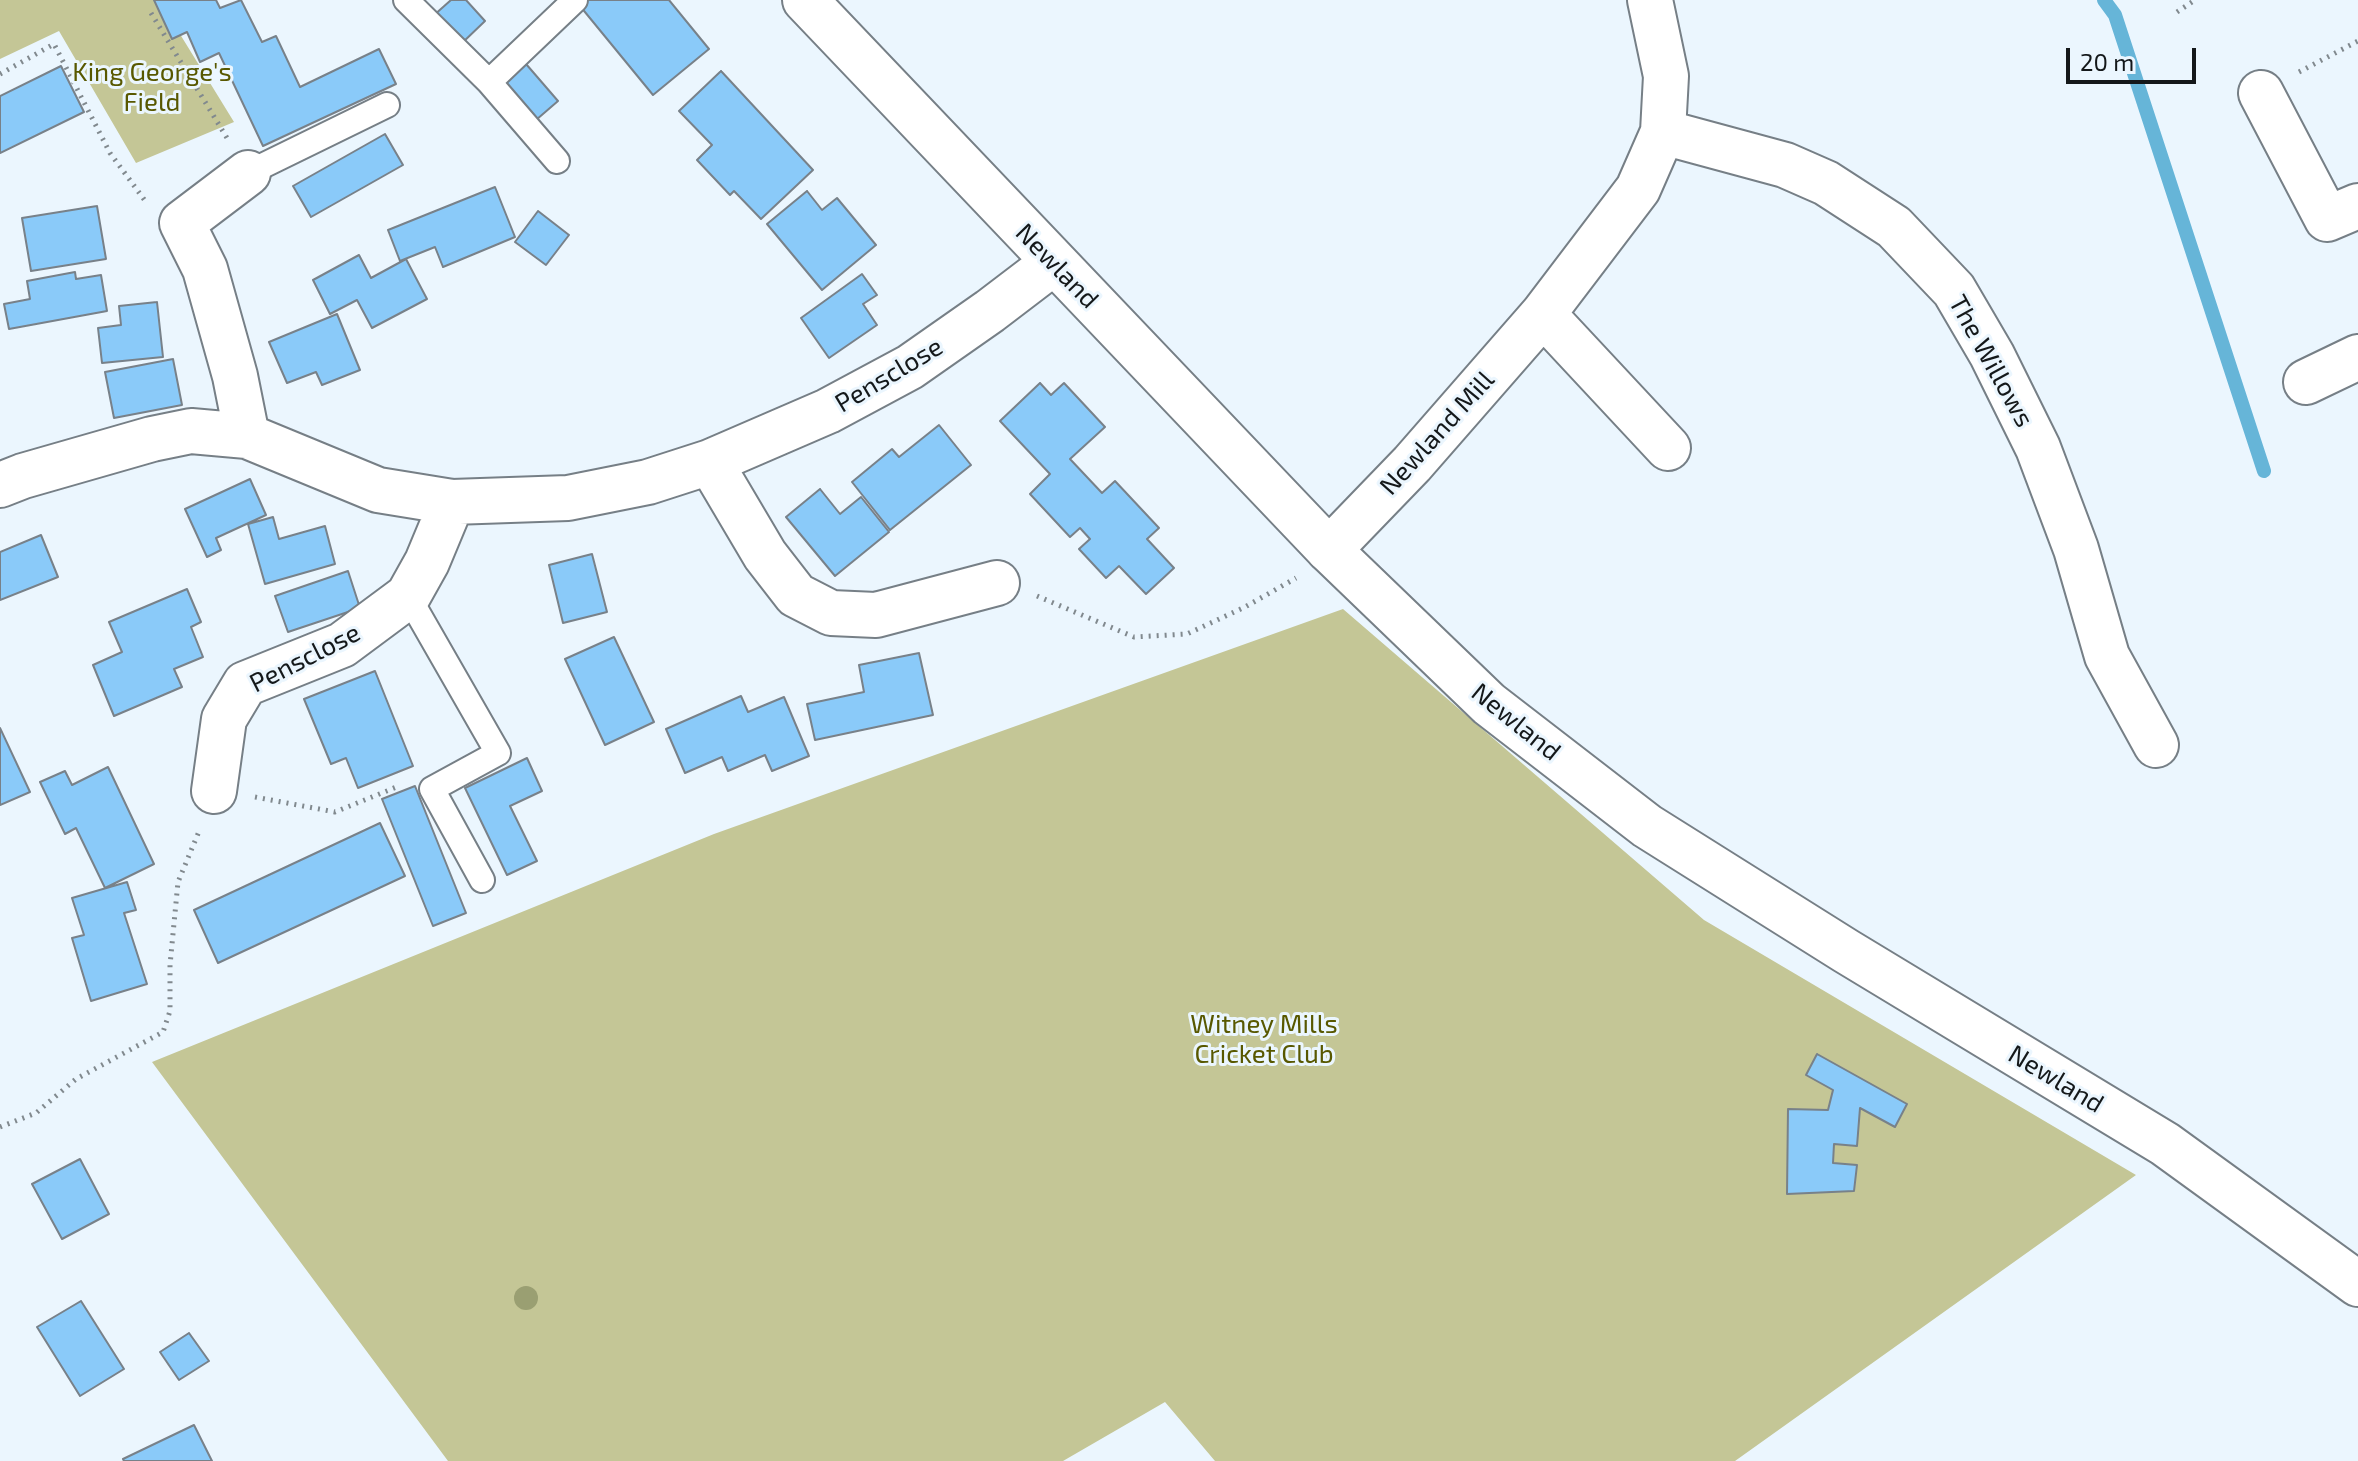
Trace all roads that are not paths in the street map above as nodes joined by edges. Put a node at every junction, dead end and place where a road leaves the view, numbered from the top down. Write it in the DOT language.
graph roads {
  1 [pos="406,0"];
  2 [pos="575,0"];
  3 [pos="805,0"];
  4 [pos="1650,0"];
  5 [pos="489,82"];
  6 [pos="2261,93"];
  7 [pos="387,105"];
  8 [pos="1663,132"];
  9 [pos="557,161"];
  10 [pos="248,173"];
  11 [pos="2358,206"];
  12 [pos="1053,263"];
  13 [pos="1543,314"];
  14 [pos="2358,357"];
  15 [pos="2306,382"];
  16 [pos="247,436"];
  17 [pos="1668,448"];
  18 [pos="710,462"];
  19 [pos="0,485"];
  20 [pos="452,502"];
  21 [pos="1329,550"];
  22 [pos="997,583"];
  23 [pos="408,596"];
  24 [pos="2156,745"];
  25 [pos="214,791"];
  26 [pos="482,880"];
  27 [pos="2352,1271"];
  1 -- 5 [label="lane"];
  2 -- 5 [label="lane"];
  3 -- 12 [label="street, Newland"];
  4 -- 8 [label="street, Newland Mill"];
  5 -- 9 [label="lane"];
  6 -- 11 [label="street"];
  7 -- 10 [label="lane"];
  8 -- 13 [label="street, Newland Mill"];
  8 -- 24 [label="street, The Willows"];
  10 -- 16 [label="street"];
  12 -- 18 [label="street, Pensclose"];
  12 -- 21 [label="street, Newland"];
  13 -- 17 [label="street"];
  13 -- 21 [label="street, Newland Mill"];
  14 -- 15 [label="street"];
  16 -- 19 [label="street, Pensclose"];
  16 -- 20 [label="street, Pensclose"];
  18 -- 20 [label="street, Pensclose"];
  18 -- 22 [label="street"];
  20 -- 23 [label="street, Pensclose"];
  21 -- 27 [label="street, Newland"];
  23 -- 25 [label="street, Pensclose"];
  23 -- 26 [label="lane"];
}
